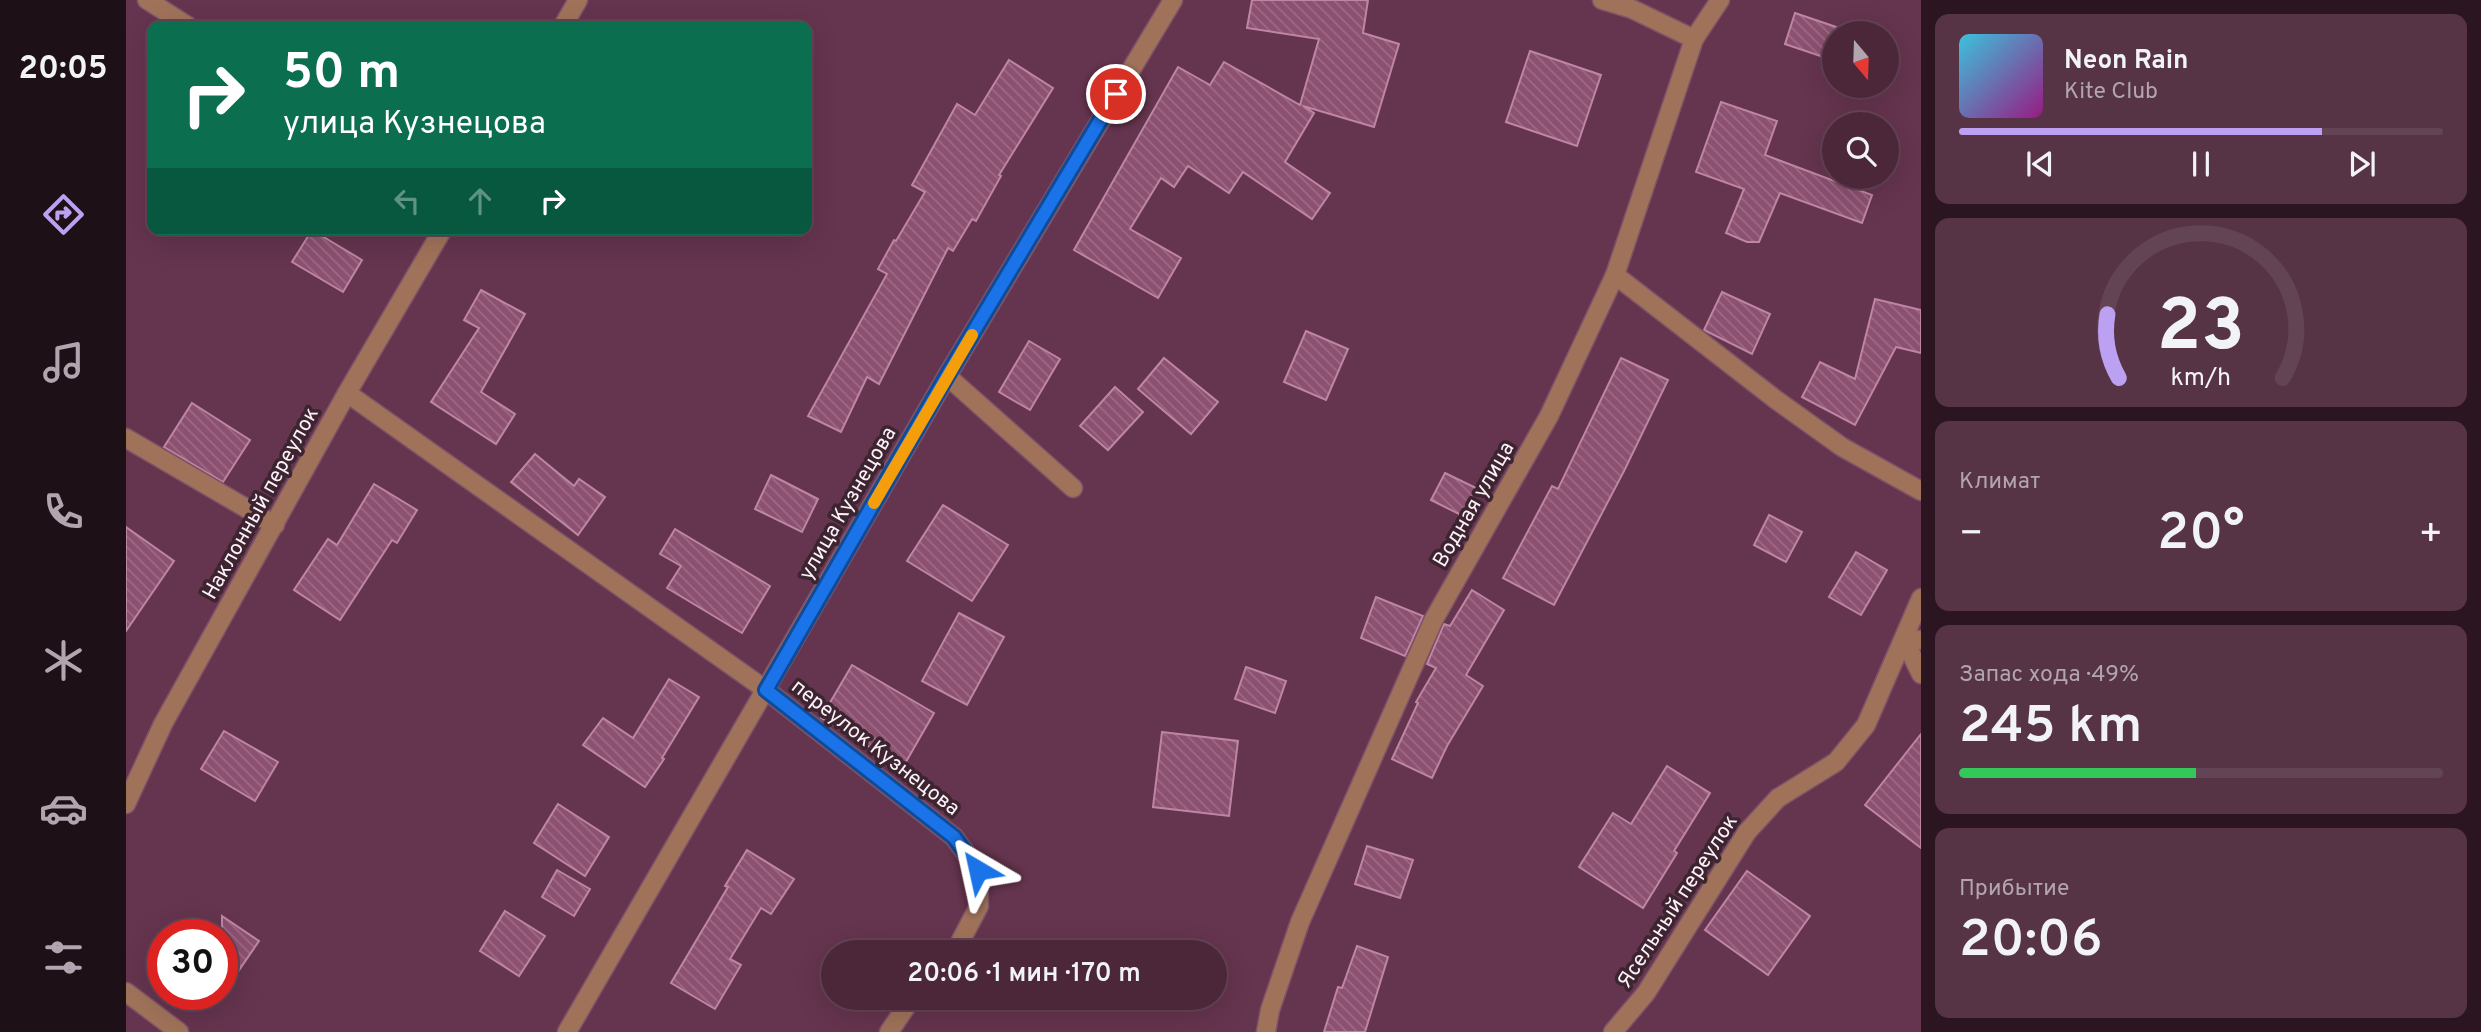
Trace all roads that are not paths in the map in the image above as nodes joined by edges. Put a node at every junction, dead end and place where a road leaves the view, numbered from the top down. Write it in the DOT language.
graph roads {
  1 [pos="147,0"];
  2 [pos="578,0"];
  3 [pos="1173,0"];
  4 [pos="1602,0"];
  5 [pos="1720,0"];
  6 [pos="180,21"];
  7 [pos="566,21"];
  8 [pos="1694,39"];
  9 [pos="439,235"];
  10 [pos="1615,275"];
  11 [pos="947,376"];
  12 [pos="347,393"];
  13 [pos="126,438"];
  14 [pos="1073,488"];
  15 [pos="1921,491"];
  16 [pos="275,525"];
  17 [pos="1921,598"];
  18 [pos="1912,640"];
  19 [pos="1921,674"];
  20 [pos="766,690"];
  21 [pos="126,804"];
  22 [pos="961,940"];
  23 [pos="126,992"];
  24 [pos="904,1010"];
  25 [pos="179,1032"];
  26 [pos="567,1032"];
  27 [pos="889,1032"];
  28 [pos="1266,1032"];
  29 [pos="1613,1032"];
  1 -- 6 [label="street"];
  2 -- 7 [label="street"];
  3 -- 11 [label="street, улица Кузнецова"];
  4 -- 8 [label="street"];
  5 -- 8 [label="street, Водная улица"];
  8 -- 10 [label="street, Водная улица"];
  9 -- 12 [label="street, Наклонный переулок"];
  10 -- 15 [label="street"];
  10 -- 28 [label="street, Водная улица"];
  11 -- 14 [label="street"];
  11 -- 20 [label="street, улица Кузнецова"];
  12 -- 16 [label="street, Наклонный переулок"];
  12 -- 20 [label="street, переулок Кузнецова"];
  13 -- 16 [label="street"];
  16 -- 21 [label="street, Наклонный переулок"];
  17 -- 18 [label="street, Ясельный переулок"];
  18 -- 19 [label="street"];
  18 -- 29 [label="street, Ясельный переулок"];
  20 -- 22 [label="street, переулок Кузнецова"];
  20 -- 26 [label="street, улица Кузнецова"];
  23 -- 25 [label="street"];
  24 -- 27 [label="street"];
}
